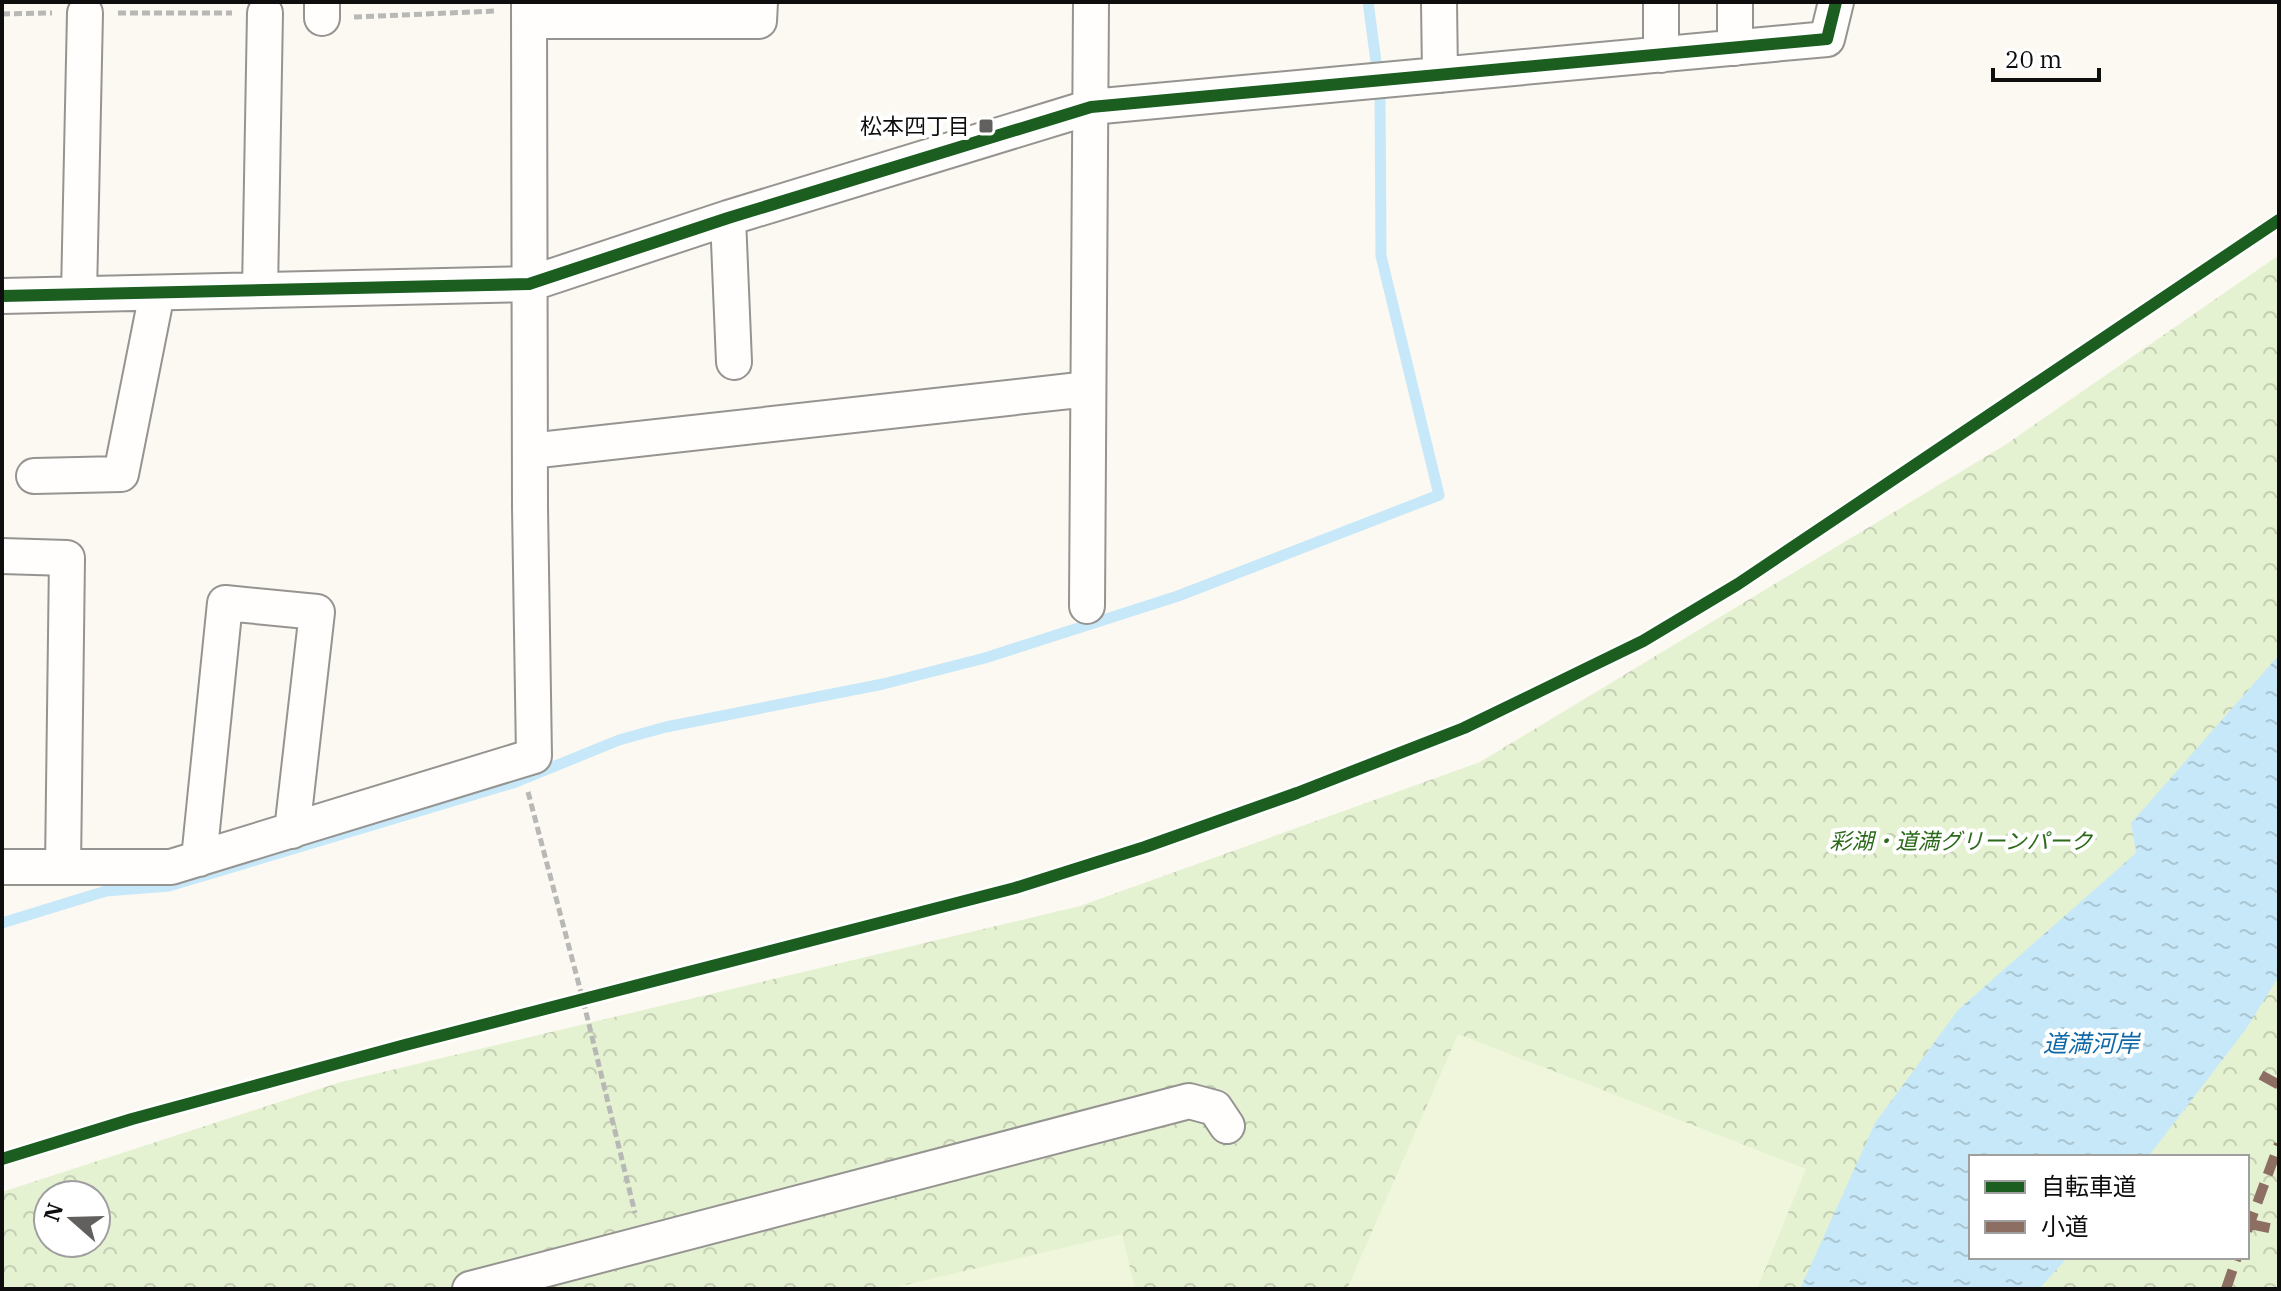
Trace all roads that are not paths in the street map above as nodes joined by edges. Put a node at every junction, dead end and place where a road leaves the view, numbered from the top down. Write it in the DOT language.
graph roads {
  1 [pos="760,2"];
  2 [pos="1091,2"];
  3 [pos="1439,2"];
  4 [pos="1661,2"];
  5 [pos="1735,2"];
  6 [pos="1836,2"];
  7 [pos="529,12"];
  8 [pos="85,13"];
  9 [pos="265,13"];
  10 [pos="1735,48"];
  11 [pos="1661,55"];
  12 [pos="1440,75"];
  13 [pos="1091,107"];
  14 [pos="728,218"];
  15 [pos="529,284"];
  16 [pos="260,290"];
  17 [pos="157,293"];
  18 [pos="79,294"];
  19 [pos="2,296"];
  20 [pos="734,362"];
  21 [pos="1088,389"];
  22 [pos="530,451"];
  23 [pos="34,476"];
  24 [pos="2,556"];
  25 [pos="1087,606"];
  26 [pos="292,831"];
  27 [pos="199,859"];
  28 [pos="2,867"];
  29 [pos="63,867"];
  30 [pos="1227,1126"];
  31 [pos="470,1289"];
  1 -- 7 [label="street"];
  2 -- 13 [label="street"];
  3 -- 12 [label="street"];
  4 -- 11 [label="street"];
  5 -- 10 [label="street"];
  6 -- 10 [label="street"];
  7 -- 15 [label="street"];
  8 -- 18 [label="street"];
  9 -- 16 [label="street"];
  10 -- 11 [label="street"];
  11 -- 12 [label="street"];
  12 -- 13 [label="street"];
  13 -- 14 [label="street"];
  13 -- 21 [label="street"];
  14 -- 15 [label="street"];
  14 -- 20 [label="street"];
  15 -- 16 [label="street"];
  15 -- 22 [label="street"];
  16 -- 17 [label="street"];
  17 -- 18 [label="street"];
  17 -- 23 [label="street"];
  18 -- 19 [label="street"];
  21 -- 22 [label="street"];
  21 -- 25 [label="street"];
  22 -- 26 [label="street"];
  24 -- 29 [label="street"];
  26 -- 27 [label="street"];
  26 -- 27 [label="street"];
  27 -- 29 [label="street"];
  28 -- 29 [label="street"];
  30 -- 31 [label="street"];
}
